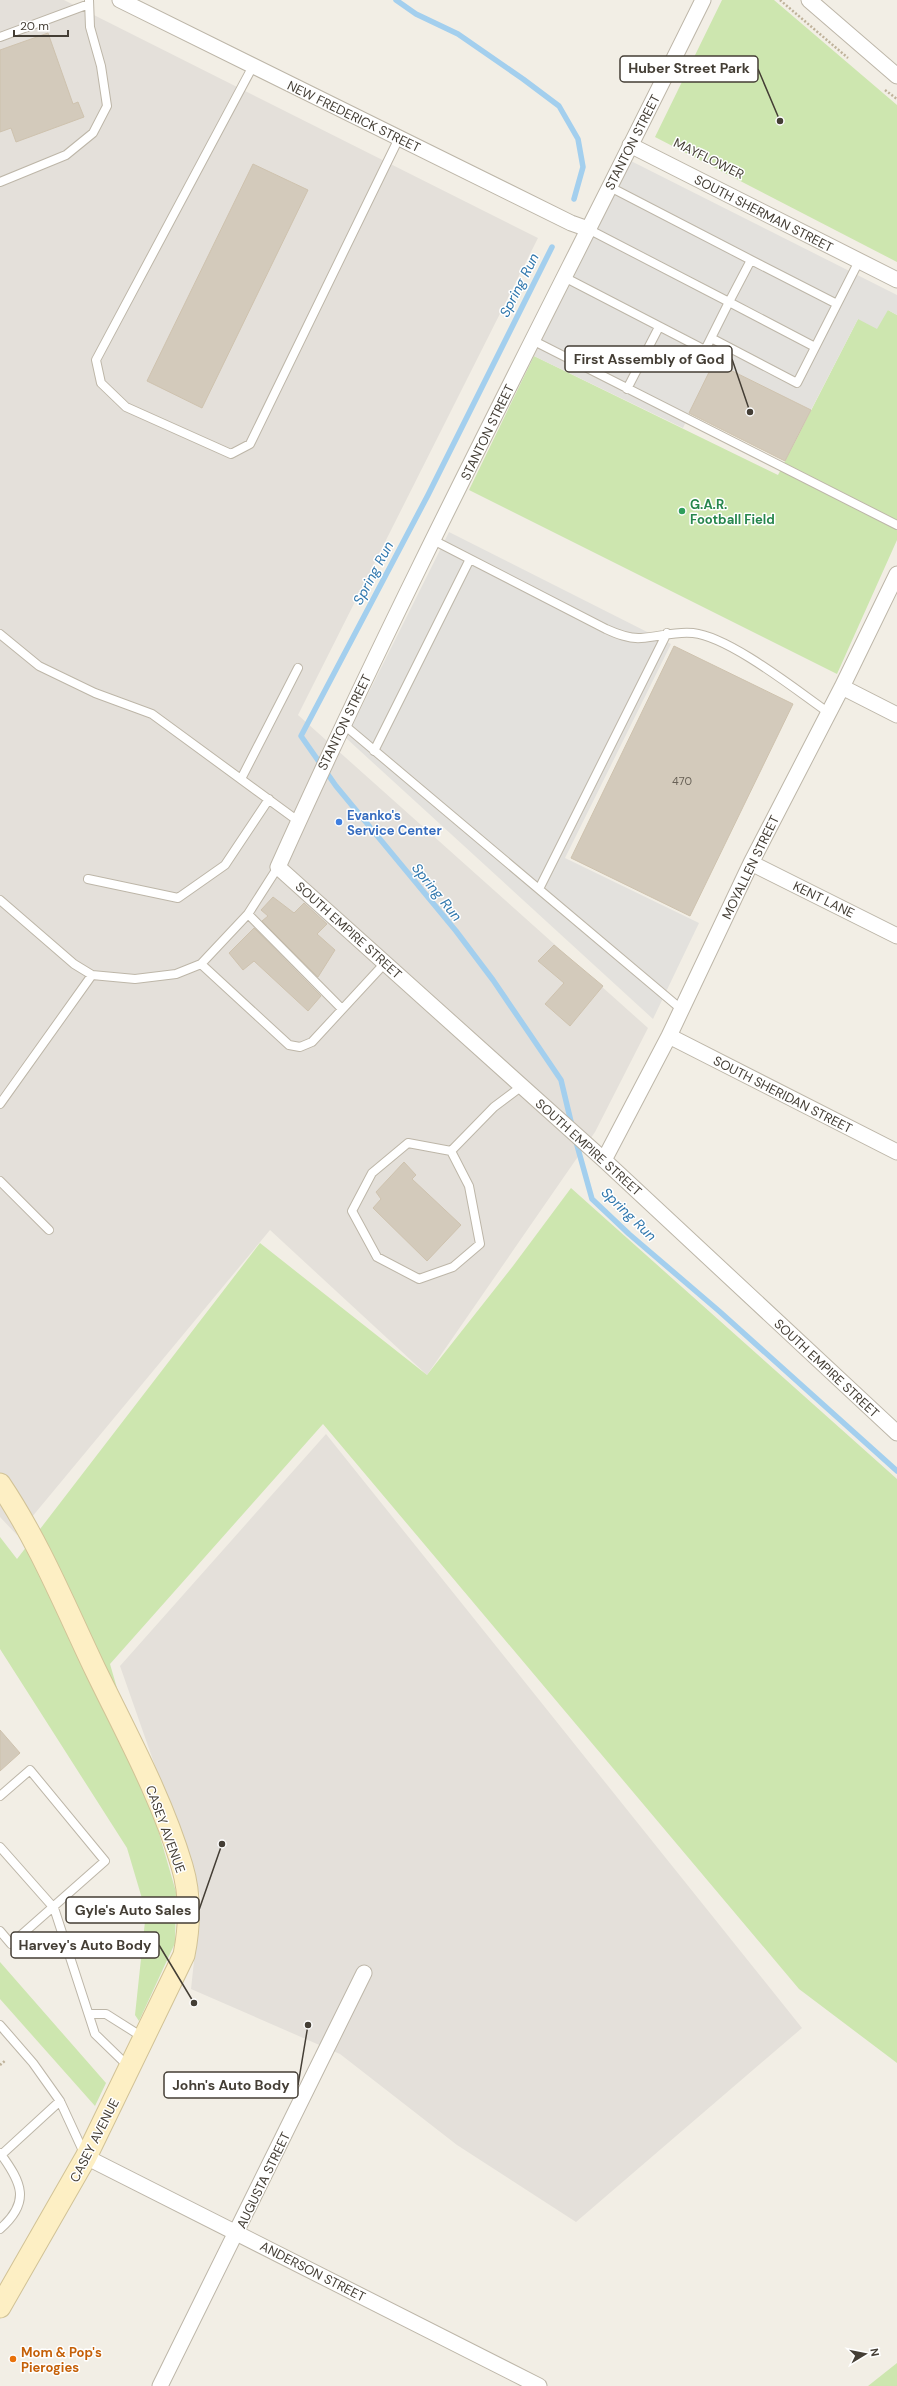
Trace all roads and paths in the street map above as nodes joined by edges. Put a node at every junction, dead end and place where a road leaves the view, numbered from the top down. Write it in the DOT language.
graph roads {
  1 [pos="120,0"];
  2 [pos="702,0"];
  3 [pos="780,0"];
  4 [pos="809,0"];
  5 [pos="89,2"];
  6 [pos="0,37"];
  7 [pos="854,63"];
  8 [pos="253,66"];
  9 [pos="897,76"];
  10 [pos="881,86"];
  11 [pos="897,100"];
  12 [pos="399,138"];
  13 [pos="630,145"];
  14 [pos="0,182"];
  15 [pos="610,187"];
  16 [pos="588,229"];
  17 [pos="751,260"];
  18 [pos="859,261"];
  19 [pos="564,277"];
  20 [pos="897,280"];
  21 [pos="729,302"];
  22 [pos="837,304"];
  23 [pos="659,327"];
  24 [pos="711,338"];
  25 [pos="532,340"];
  26 [pos="815,346"];
  27 [pos="627,389"];
  28 [pos="897,525"];
  29 [pos="434,540"];
  30 [pos="470,559"];
  31 [pos="897,574"];
  32 [pos="667,633"];
  33 [pos="0,634"];
  34 [pos="298,668"];
  35 [pos="842,687"];
  36 [pos="829,713"];
  37 [pos="897,715"];
  38 [pos="343,724"];
  39 [pos="374,751"];
  40 [pos="241,779"];
  41 [pos="270,799"];
  42 [pos="298,820"];
  43 [pos="751,863"];
  44 [pos="278,866"];
  45 [pos="88,879"];
  46 [pos="539,889"];
  47 [pos="0,900"];
  48 [pos="248,914"];
  49 [pos="897,936"];
  50 [pos="385,963"];
  51 [pos="201,964"];
  52 [pos="92,975"];
  53 [pos="342,1009"];
  54 [pos="681,1009"];
  55 [pos="669,1036"];
  56 [pos="522,1086"];
  57 [pos="0,1104"];
  58 [pos="451,1151"];
  59 [pos="897,1152"];
  60 [pos="604,1160"];
  61 [pos="0,1181"];
  62 [pos="49,1230"];
  63 [pos="897,1433"];
  64 [pos="0,1484"];
  65 [pos="0,1796"];
  66 [pos="0,1847"];
  67 [pos="54,1908"];
  68 [pos="0,1931"];
  69 [pos="364,1973"];
  70 [pos="90,2014"];
  71 [pos="0,2025"];
  72 [pos="144,2038"];
  73 [pos="6,2060"];
  74 [pos="0,2065"];
  75 [pos="130,2068"];
  76 [pos="60,2101"];
  77 [pos="0,2155"];
  78 [pos="86,2157"];
  79 [pos="0,2229"];
  80 [pos="238,2232"];
  81 [pos="0,2307"];
  82 [pos="160,2386"];
  83 [pos="539,2386"];
  1 -- 8 [label="street, NEW FREDERICK STREET"];
  2 -- 13 [label="street, STANTON STREET"];
  3 -- 7 [label="path"];
  4 -- 9 [label="street"];
  5 -- 6 [label="lane"];
  5 -- 14 [label="lane"];
  8 -- 12 [label="street, NEW FREDERICK STREET"];
  8 -- 12 [label="lane"];
  10 -- 11 [label="path"];
  12 -- 16 [label="street, NEW FREDERICK STREET"];
  13 -- 15 [label="street, STANTON STREET"];
  13 -- 18 [label="street, SOUTH SHERMAN STREET"];
  15 -- 16 [label="street, STANTON STREET"];
  15 -- 17 [label="lane"];
  16 -- 19 [label="street, STANTON STREET"];
  16 -- 21 [label="lane"];
  17 -- 21 [label="lane"];
  17 -- 22 [label="lane"];
  18 -- 20 [label="street, SOUTH SHERMAN STREET"];
  18 -- 22 [label="lane"];
  19 -- 23 [label="lane"];
  19 -- 25 [label="street, STANTON STREET"];
  21 -- 24 [label="lane"];
  21 -- 26 [label="lane"];
  22 -- 26 [label="lane"];
  23 -- 24 [label="lane"];
  23 -- 27 [label="lane"];
  24 -- 26 [label="lane"];
  25 -- 27 [label="lane"];
  25 -- 29 [label="street, STANTON STREET"];
  27 -- 28 [label="lane"];
  29 -- 30 [label="lane"];
  29 -- 38 [label="street, STANTON STREET"];
  30 -- 32 [label="lane"];
  30 -- 39 [label="lane"];
  31 -- 35 [label="street, MOYALLEN STREET"];
  32 -- 36 [label="lane"];
  32 -- 46 [label="lane"];
  33 -- 40 [label="lane"];
  34 -- 40 [label="lane"];
  35 -- 36 [label="street, MOYALLEN STREET"];
  35 -- 37 [label="street"];
  36 -- 43 [label="street, MOYALLEN STREET"];
  38 -- 39 [label="lane"];
  38 -- 42 [label="street, STANTON STREET"];
  39 -- 46 [label="lane"];
  40 -- 41 [label="lane"];
  41 -- 42 [label="lane"];
  41 -- 45 [label="lane"];
  42 -- 44 [label="street, STANTON STREET"];
  43 -- 49 [label="street, KENT LANE"];
  43 -- 54 [label="street, MOYALLEN STREET"];
  44 -- 48 [label="lane"];
  44 -- 50 [label="street, SOUTH EMPIRE STREET"];
  46 -- 54 [label="lane"];
  47 -- 52 [label="lane"];
  48 -- 51 [label="lane"];
  48 -- 53 [label="lane"];
  50 -- 53 [label="lane"];
  50 -- 56 [label="street, SOUTH EMPIRE STREET"];
  51 -- 52 [label="lane"];
  51 -- 53 [label="lane"];
  52 -- 57 [label="lane"];
  54 -- 55 [label="street, MOYALLEN STREET"];
  55 -- 59 [label="street, SOUTH SHERIDAN STREET"];
  55 -- 60 [label="street, MOYALLEN STREET"];
  56 -- 58 [label="lane"];
  56 -- 60 [label="street, SOUTH EMPIRE STREET"];
  58 -- 58 [label="lane"];
  60 -- 63 [label="street, SOUTH EMPIRE STREET"];
  61 -- 62 [label="lane"];
  64 -- 72 [label="street, CASEY AVENUE"];
  65 -- 67 [label="lane"];
  66 -- 67 [label="lane"];
  67 -- 68 [label="lane"];
  67 -- 70 [label="lane"];
  69 -- 80 [label="street, AUGUSTA STREET"];
  70 -- 72 [label="lane"];
  70 -- 75 [label="lane"];
  71 -- 76 [label="lane"];
  72 -- 75 [label="street, CASEY AVENUE"];
  73 -- 74 [label="path"];
  75 -- 78 [label="street, CASEY AVENUE"];
  76 -- 77 [label="lane"];
  76 -- 78 [label="lane"];
  77 -- 79 [label="lane"];
  78 -- 80 [label="street, ANDERSON STREET"];
  78 -- 81 [label="street, CASEY AVENUE"];
  80 -- 82 [label="street, AUGUSTA STREET"];
  80 -- 83 [label="street, ANDERSON STREET"];
}
